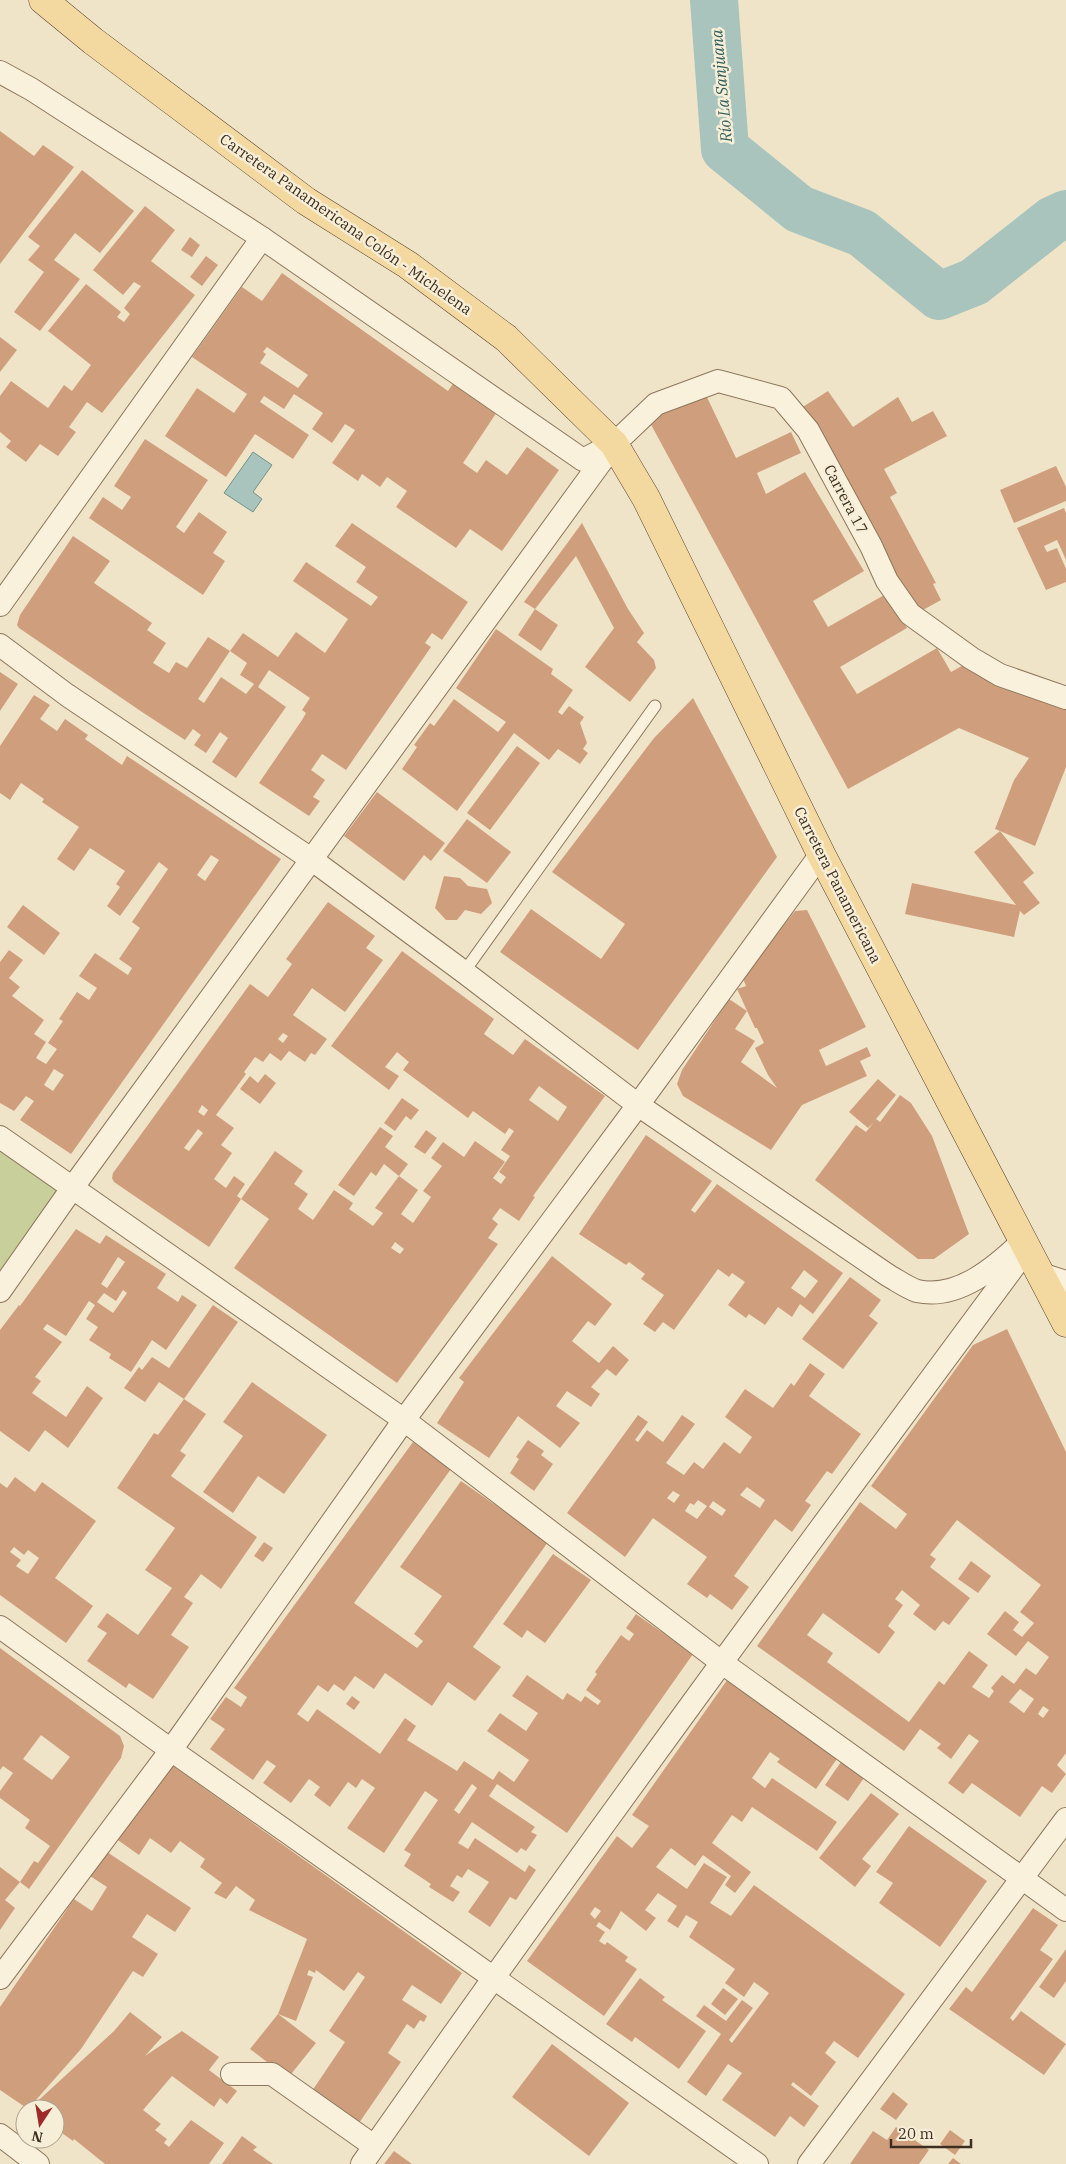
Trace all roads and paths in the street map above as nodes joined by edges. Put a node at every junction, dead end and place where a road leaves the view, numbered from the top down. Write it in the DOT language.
graph roads {
  1 [pos="43,0"];
  2 [pos="0,72"];
  3 [pos="262,238"];
  4 [pos="614,444"];
  5 [pos="0,605"];
  6 [pos="0,646"];
  7 [pos="1066,698"];
  8 [pos="655,706"];
  9 [pos="821,854"];
  10 [pos="311,860"];
  11 [pos="464,972"];
  12 [pos="638,1105"];
  13 [pos="0,1137"];
  14 [pos="73,1187"];
  15 [pos="1025,1246"];
  16 [pos="1053,1278"];
  17 [pos="0,1291"];
  18 [pos="1066,1323"];
  19 [pos="404,1420"];
  20 [pos="0,1627"];
  21 [pos="721,1662"];
  22 [pos="171,1750"];
  23 [pos="1066,1820"];
  24 [pos="1022,1879"];
  25 [pos="1066,1910"];
  26 [pos="493,1976"];
  27 [pos="0,1978"];
  28 [pos="232,2074"];
  29 [pos="0,2135"];
  30 [pos="368,2155"];
  31 [pos="38,2164"];
  32 [pos="757,2164"];
  33 [pos="810,2164"];
  1 -- 4 [label="main road, Carretera Panamericana Colón - Michelena"];
  2 -- 3 [label="street"];
  3 -- 4 [label="street"];
  3 -- 5 [label="street"];
  4 -- 7 [label="street, Carrera 17"];
  4 -- 9 [label="main road, Carretera Panamericana"];
  4 -- 10 [label="street"];
  6 -- 10 [label="street"];
  8 -- 11 [label="lane"];
  9 -- 12 [label="street"];
  9 -- 15 [label="main road, Carretera Panamericana"];
  10 -- 11 [label="street"];
  10 -- 14 [label="street"];
  11 -- 12 [label="street"];
  12 -- 15 [label="street"];
  12 -- 19 [label="street"];
  13 -- 14 [label="street"];
  14 -- 17 [label="street"];
  14 -- 19 [label="street"];
  15 -- 16 [label="main road, Carretera Panamericana"];
  15 -- 21 [label="street"];
  16 -- 18 [label="main road, Carretera Panamericana"];
  19 -- 21 [label="street"];
  19 -- 22 [label="street"];
  20 -- 22 [label="street"];
  21 -- 24 [label="street"];
  21 -- 26 [label="street"];
  22 -- 26 [label="street"];
  22 -- 27 [label="street"];
  23 -- 24 [label="street"];
  24 -- 25 [label="street"];
  24 -- 33 [label="street"];
  26 -- 30 [label="street"];
  26 -- 32 [label="street"];
  28 -- 30 [label="street"];
  29 -- 31 [label="street"];
}
